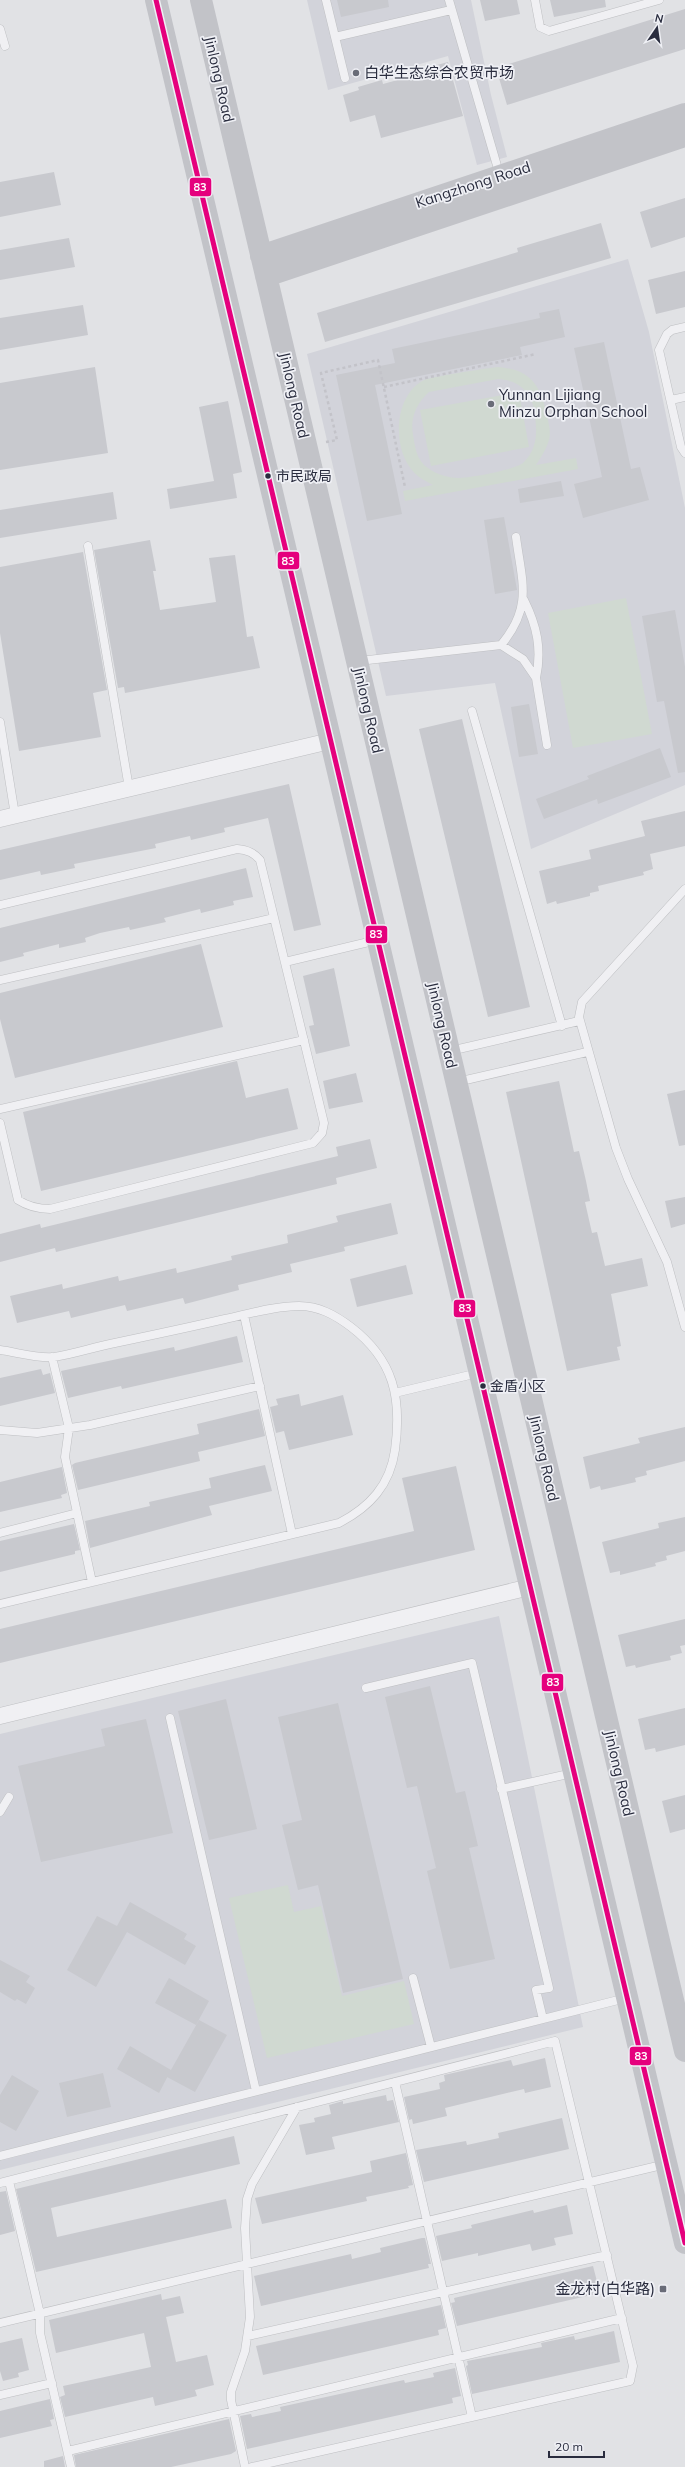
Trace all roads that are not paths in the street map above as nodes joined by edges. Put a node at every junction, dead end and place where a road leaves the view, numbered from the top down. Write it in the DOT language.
graph roads {
  1 [pos="156,0"];
  2 [pos="201,0"];
  3 [pos="326,0"];
  4 [pos="449,0"];
  5 [pos="535,0"];
  6 [pos="659,0"];
  7 [pos="451,10"];
  8 [pos="0,29"];
  9 [pos="335,37"];
  10 [pos="5,46"];
  11 [pos="345,78"];
  12 [pos="685,114"];
  13 [pos="685,136"];
  14 [pos="500,176"];
  15 [pos="263,266"];
  16 [pos="685,327"];
  17 [pos="685,396"];
  18 [pos="670,400"];
  19 [pos="685,453"];
  20 [pos="516,538"];
  21 [pos="88,546"];
  22 [pos="524,600"];
  23 [pos="501,645"];
  24 [pos="357,661"];
  25 [pos="536,678"];
  26 [pos="472,711"];
  27 [pos="0,722"];
  28 [pos="330,741"];
  29 [pos="547,745"];
  30 [pos="129,788"];
  31 [pos="7,817"];
  32 [pos="685,889"];
  33 [pos="0,905"];
  34 [pos="274,918"];
  35 [pos="377,940"];
  36 [pos="285,962"];
  37 [pos="0,980"];
  38 [pos="579,1021"];
  39 [pos="562,1026"];
  40 [pos="304,1040"];
  41 [pos="448,1052"];
  42 [pos="587,1052"];
  43 [pos="456,1082"];
  44 [pos="0,1109"];
  45 [pos="0,1123"];
  46 [pos="244,1315"];
  47 [pos="685,1326"];
  48 [pos="0,1350"];
  49 [pos="52,1357"];
  50 [pos="479,1373"];
  51 [pos="260,1386"];
  52 [pos="395,1393"];
  53 [pos="69,1428"];
  54 [pos="0,1430"];
  55 [pos="77,1513"];
  56 [pos="0,1533"];
  57 [pos="292,1534"];
  58 [pos="92,1582"];
  59 [pos="530,1587"];
  60 [pos="0,1604"];
  61 [pos="366,1688"];
  62 [pos="0,1716"];
  63 [pos="170,1718"];
  64 [pos="574,1772"];
  65 [pos="502,1789"];
  66 [pos="9,1797"];
  67 [pos="0,1812"];
  68 [pos="413,1978"];
  69 [pos="627,1998"];
  70 [pos="543,2019"];
  71 [pos="431,2047"];
  72 [pos="685,2050"];
  73 [pos="395,2082"];
  74 [pos="256,2091"];
  75 [pos="297,2107"];
  76 [pos="0,2156"];
  77 [pos="667,2164"];
  78 [pos="9,2181"];
  79 [pos="589,2182"];
  80 [pos="0,2183"];
  81 [pos="426,2221"];
  82 [pos="685,2243"];
  83 [pos="607,2256"];
  84 [pos="247,2264"];
  85 [pos="443,2292"];
  86 [pos="40,2314"];
  87 [pos="622,2318"];
  88 [pos="0,2323"];
  89 [pos="248,2336"];
  90 [pos="458,2357"];
  91 [pos="52,2383"];
  92 [pos="0,2395"];
  93 [pos="233,2412"];
  94 [pos="472,2417"];
  95 [pos="68,2451"];
  96 [pos="71,2467"];
  97 [pos="245,2467"];
  98 [pos="252,2467"];
  1 -- 28 [label="main road"];
  2 -- 15 [label="main road, Jinlong Road"];
  3 -- 9 [label="lane"];
  4 -- 7 [label="lane"];
  5 -- 6 [label="lane"];
  7 -- 9 [label="lane"];
  7 -- 14 [label="lane"];
  8 -- 10 [label="lane"];
  9 -- 11 [label="lane"];
  12 -- 14 [label="main road, Kangzhong Road"];
  13 -- 15 [label="main road, Kangzhong Road"];
  14 -- 15 [label="main road, Kangzhong Road"];
  15 -- 24 [label="main road, Jinlong Road"];
  16 -- 18 [label="lane"];
  17 -- 18 [label="lane"];
  18 -- 19 [label="lane"];
  20 -- 22 [label="lane"];
  21 -- 30 [label="lane"];
  22 -- 23 [label="lane"];
  22 -- 25 [label="lane"];
  23 -- 24 [label="lane"];
  23 -- 25 [label="lane"];
  24 -- 41 [label="main road, Jinlong Road"];
  25 -- 29 [label="lane"];
  26 -- 39 [label="lane"];
  27 -- 31 [label="lane"];
  28 -- 30 [label="street"];
  28 -- 35 [label="main road"];
  30 -- 31 [label="street"];
  32 -- 38 [label="lane"];
  33 -- 34 [label="lane"];
  34 -- 36 [label="lane"];
  34 -- 37 [label="lane"];
  35 -- 36 [label="lane"];
  35 -- 50 [label="main road"];
  36 -- 40 [label="lane"];
  38 -- 39 [label="lane"];
  38 -- 42 [label="lane"];
  39 -- 41 [label="lane"];
  40 -- 44 [label="lane"];
  40 -- 45 [label="lane"];
  41 -- 43 [label="main road, Jinlong Road"];
  42 -- 43 [label="lane"];
  42 -- 47 [label="lane"];
  43 -- 72 [label="main road, Jinlong Road"];
  46 -- 49 [label="lane"];
  46 -- 51 [label="lane"];
  46 -- 52 [label="lane"];
  48 -- 49 [label="lane"];
  49 -- 53 [label="lane"];
  50 -- 52 [label="lane"];
  50 -- 59 [label="main road"];
  51 -- 53 [label="lane"];
  51 -- 57 [label="lane"];
  52 -- 57 [label="lane"];
  53 -- 54 [label="lane"];
  53 -- 55 [label="lane"];
  55 -- 56 [label="lane"];
  55 -- 58 [label="lane"];
  57 -- 58 [label="lane"];
  58 -- 60 [label="lane"];
  59 -- 62 [label="street"];
  59 -- 64 [label="main road"];
  61 -- 65 [label="lane"];
  63 -- 74 [label="lane"];
  64 -- 65 [label="lane"];
  64 -- 69 [label="main road"];
  65 -- 70 [label="lane"];
  66 -- 67 [label="lane"];
  68 -- 71 [label="lane"];
  69 -- 70 [label="lane"];
  69 -- 77 [label="main road"];
  70 -- 71 [label="lane"];
  71 -- 74 [label="lane"];
  73 -- 75 [label="lane"];
  73 -- 79 [label="lane"];
  73 -- 81 [label="lane"];
  74 -- 76 [label="lane"];
  75 -- 78 [label="lane"];
  75 -- 84 [label="lane"];
  77 -- 79 [label="lane"];
  77 -- 82 [label="main road"];
  78 -- 80 [label="lane"];
  78 -- 86 [label="lane"];
  79 -- 81 [label="lane"];
  79 -- 83 [label="lane"];
  81 -- 84 [label="lane"];
  81 -- 85 [label="lane"];
  83 -- 85 [label="lane"];
  83 -- 87 [label="lane"];
  84 -- 86 [label="lane"];
  84 -- 89 [label="lane"];
  85 -- 89 [label="lane"];
  85 -- 90 [label="lane"];
  86 -- 88 [label="lane"];
  86 -- 91 [label="lane"];
  87 -- 90 [label="lane"];
  87 -- 94 [label="lane"];
  89 -- 93 [label="lane"];
  90 -- 93 [label="lane"];
  90 -- 94 [label="lane"];
  91 -- 92 [label="lane"];
  91 -- 95 [label="lane"];
  93 -- 95 [label="lane"];
  93 -- 97 [label="lane"];
  94 -- 98 [label="lane"];
  95 -- 96 [label="lane"];
}
